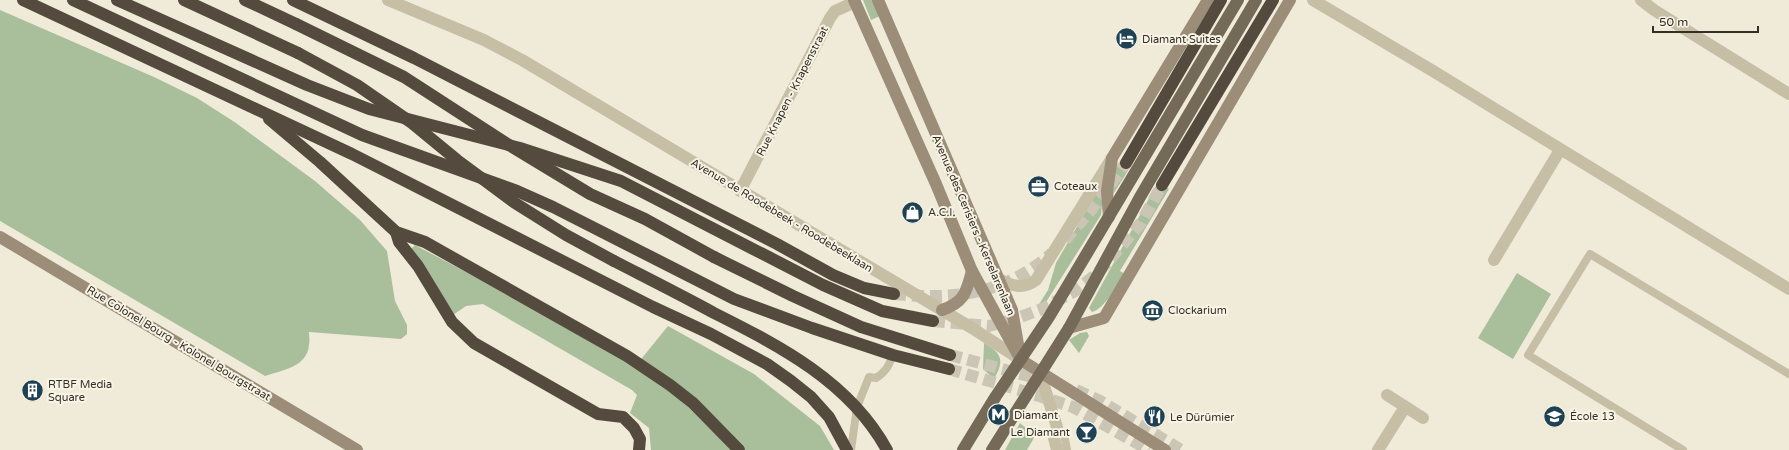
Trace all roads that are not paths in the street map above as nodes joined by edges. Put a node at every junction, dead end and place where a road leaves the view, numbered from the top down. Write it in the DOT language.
graph roads {
  1 [pos="24,0"];
  2 [pos="73,0"];
  3 [pos="116,0"];
  4 [pos="184,0"];
  5 [pos="245,0"];
  6 [pos="294,0"];
  7 [pos="388,0"];
  8 [pos="878,0"];
  9 [pos="1208,0"];
  10 [pos="1221,0"];
  11 [pos="1238,0"];
  12 [pos="1256,0"];
  13 [pos="1273,0"];
  14 [pos="1290,0"];
  15 [pos="1312,0"];
  16 [pos="1641,0"];
  17 [pos="854,1"];
  18 [pos="894,37"];
  19 [pos="875,45"];
  20 [pos="1789,94"];
  21 [pos="256,108"];
  22 [pos="1560,150"];
  23 [pos="1112,158"];
  24 [pos="1126,163"];
  25 [pos="1162,185"];
  26 [pos="740,191"];
  27 [pos="1109,217"];
  28 [pos="396,232"];
  29 [pos="0,237"];
  30 [pos="1494,260"];
  31 [pos="972,271"];
  32 [pos="997,278"];
  33 [pos="1789,289"];
  34 [pos="894,294"];
  35 [pos="942,310"];
  36 [pos="933,321"];
  37 [pos="1069,328"];
  38 [pos="893,355"];
  39 [pos="950,355"];
  40 [pos="1021,360"];
  41 [pos="949,369"];
  42 [pos="1040,373"];
  43 [pos="1789,374"];
  44 [pos="1387,395"];
  45 [pos="857,406"];
  46 [pos="1405,407"];
  47 [pos="1423,418"];
  48 [pos="1057,427"];
  49 [pos="357,450"];
  50 [pos="639,450"];
  51 [pos="739,450"];
  52 [pos="847,450"];
  53 [pos="851,450"];
  54 [pos="887,450"];
  55 [pos="963,450"];
  56 [pos="992,450"];
  57 [pos="1057,450"];
  58 [pos="1067,450"];
  59 [pos="1165,450"];
  60 [pos="1378,450"];
  61 [pos="1683,450"];
  1 -- 21 [label="highway"];
  2 -- 38 [label="highway"];
  3 -- 36 [label="highway"];
  4 -- 45 [label="highway, bridge"];
  5 -- 39 [label="highway, bridge"];
  6 -- 34 [label="highway"];
  7 -- 26 [label="street, Avenue de Roodebeek - Roodebeeklaan"];
  8 -- 18 [label="street, Avenue des Cerisiers - Kerselarenlaan"];
  9 -- 23 [label="street"];
  10 -- 24 [label="highway"];
  11 -- 27 [label="main road"];
  12 -- 37 [label="main road"];
  13 -- 25 [label="highway"];
  14 -- 37 [label="street"];
  15 -- 22 [label="street"];
  16 -- 20 [label="street"];
  17 -- 19 [label="street, Avenue des Cerisiers - Kerselarenlaan"];
  17 -- 26 [label="street, Rue Knapen - Knapenstraat"];
  18 -- 19 [label="street"];
  18 -- 32 [label="street, Avenue des Cerisiers - Kerselarenlaan"];
  19 -- 31 [label="street, Avenue des Cerisiers - Kerselarenlaan"];
  21 -- 28 [label="highway"];
  21 -- 52 [label="highway"];
  22 -- 30 [label="street"];
  22 -- 33 [label="street"];
  23 -- 27 [label="street"];
  23 -- 32 [label="street"];
  26 -- 35 [label="street, Avenue de Roodebeek - Roodebeeklaan"];
  27 -- 40 [label="main road"];
  28 -- 50 [label="highway"];
  28 -- 51 [label="highway"];
  29 -- 49 [label="street, Rue Colonel Bourg - Kolonel Bourgstraat"];
  31 -- 35 [label="street"];
  31 -- 40 [label="street, Avenue des Cerisiers - Kerselarenlaan"];
  32 -- 40 [label="street, Avenue des Cerisiers - Kerselarenlaan"];
  35 -- 40 [label="street, Avenue de Roodebeek - Roodebeeklaan"];
  37 -- 42 [label="main road"];
  38 -- 41 [label="highway"];
  38 -- 45 [label="lane"];
  40 -- 42 [label="street, Avenue de Roodebeek - Roodebeeklaan"];
  40 -- 55 [label="main road"];
  42 -- 48 [label="street"];
  42 -- 56 [label="main road"];
  42 -- 59 [label="street, Avenue de Roodebeek - Roodebeeklaan"];
  43 -- 61 [label="lane"];
  44 -- 46 [label="street"];
  45 -- 53 [label="lane"];
  45 -- 54 [label="highway"];
  46 -- 47 [label="street"];
  46 -- 60 [label="street"];
  48 -- 57 [label="street"];
  48 -- 58 [label="lane"];
}
